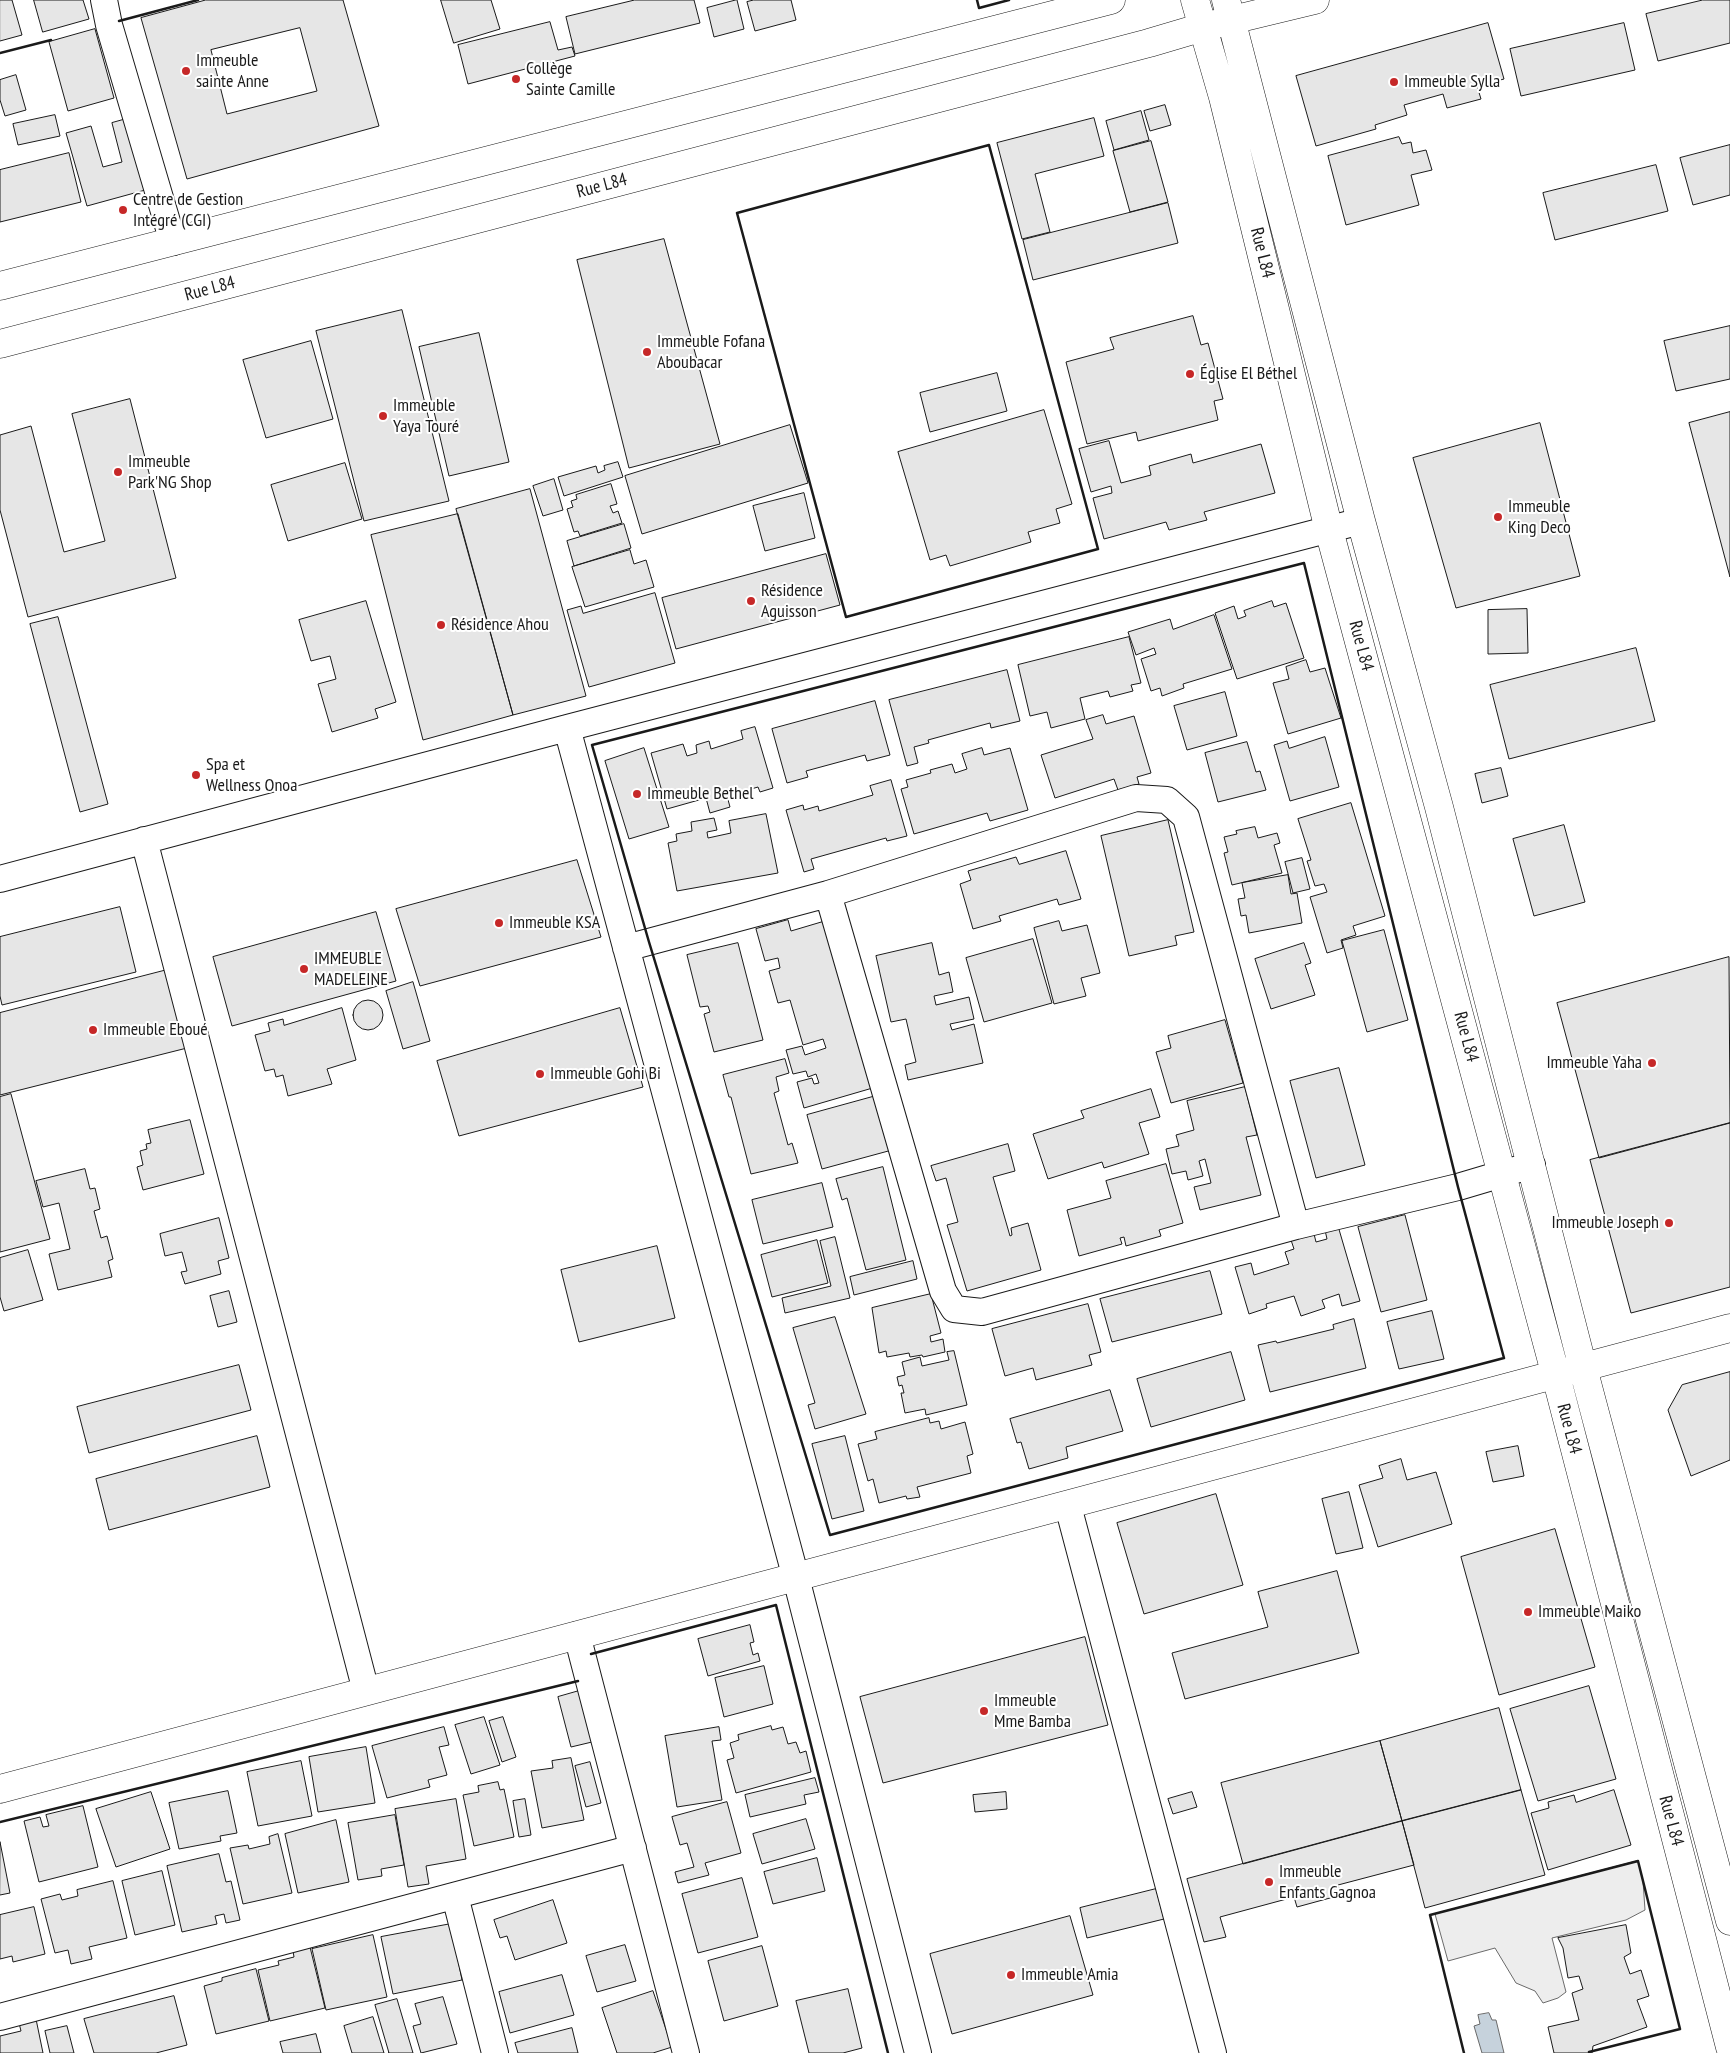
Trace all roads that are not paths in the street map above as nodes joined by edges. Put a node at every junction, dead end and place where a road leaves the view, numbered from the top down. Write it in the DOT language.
graph roads {
  1 [pos="104,0"];
  2 [pos="1111,0"];
  3 [pos="1195,0"];
  4 [pos="1315,0"];
  5 [pos="1229,10"];
  6 [pos="1203,27"];
  7 [pos="173,242"];
  8 [pos="0,286"];
  9 [pos="0,344"];
  10 [pos="1361,521"];
  11 [pos="1330,530"];
  12 [pos="567,728"];
  13 [pos="144,840"];
  14 [pos="0,879"];
  15 [pos="828,894"];
  16 [pos="626,948"];
  17 [pos="1532,1165"];
  18 [pos="1502,1175"];
  19 [pos="1296,1226"];
  20 [pos="1730,1328"];
  21 [pos="1583,1368"];
  22 [pos="1556,1376"];
  23 [pos="1068,1506"];
  24 [pos="796,1578"];
  25 [pos="577,1635"];
  26 [pos="366,1690"];
  27 [pos="0,1789"];
  28 [pos="633,1848"];
  29 [pos="455,1896"];
  30 [pos="1730,1920"];
  31 [pos="0,2017"];
  32 [pos="1730,2047"];
  33 [pos="495,2053"];
  34 [pos="686,2053"];
  35 [pos="918,2053"];
  36 [pos="1213,2053"];
  1 -- 7 [label="street"];
  2 -- 7 [label="street"];
  3 -- 6 [label="street, Rue L84"];
  4 -- 5 [label="street, Rue L84"];
  5 -- 6 [label="street, Rue L84"];
  5 -- 10 [label="street, Rue L84"];
  6 -- 9 [label="street, Rue L84"];
  6 -- 11 [label="street, Rue L84"];
  7 -- 8 [label="street"];
  10 -- 11 [label="street"];
  10 -- 17 [label="street, Rue L84"];
  11 -- 12 [label="street"];
  11 -- 18 [label="street, Rue L84"];
  12 -- 13 [label="street"];
  12 -- 16 [label="street"];
  13 -- 14 [label="street"];
  13 -- 26 [label="street"];
  15 -- 16 [label="street"];
  15 -- 19 [label="street"];
  15 -- 19 [label="street"];
  16 -- 24 [label="street"];
  17 -- 18 [label="street"];
  17 -- 21 [label="street, Rue L84"];
  18 -- 19 [label="street"];
  18 -- 22 [label="street, Rue L84"];
  20 -- 21 [label="street"];
  21 -- 22 [label="street"];
  21 -- 30 [label="street, Rue L84"];
  22 -- 23 [label="street"];
  22 -- 32 [label="street, Rue L84"];
  23 -- 24 [label="street"];
  23 -- 36 [label="street"];
  24 -- 25 [label="street"];
  24 -- 35 [label="street"];
  25 -- 26 [label="street"];
  25 -- 28 [label="street"];
  26 -- 27 [label="street"];
  28 -- 29 [label="street"];
  28 -- 34 [label="street"];
  29 -- 31 [label="street"];
  29 -- 33 [label="street"];
}
